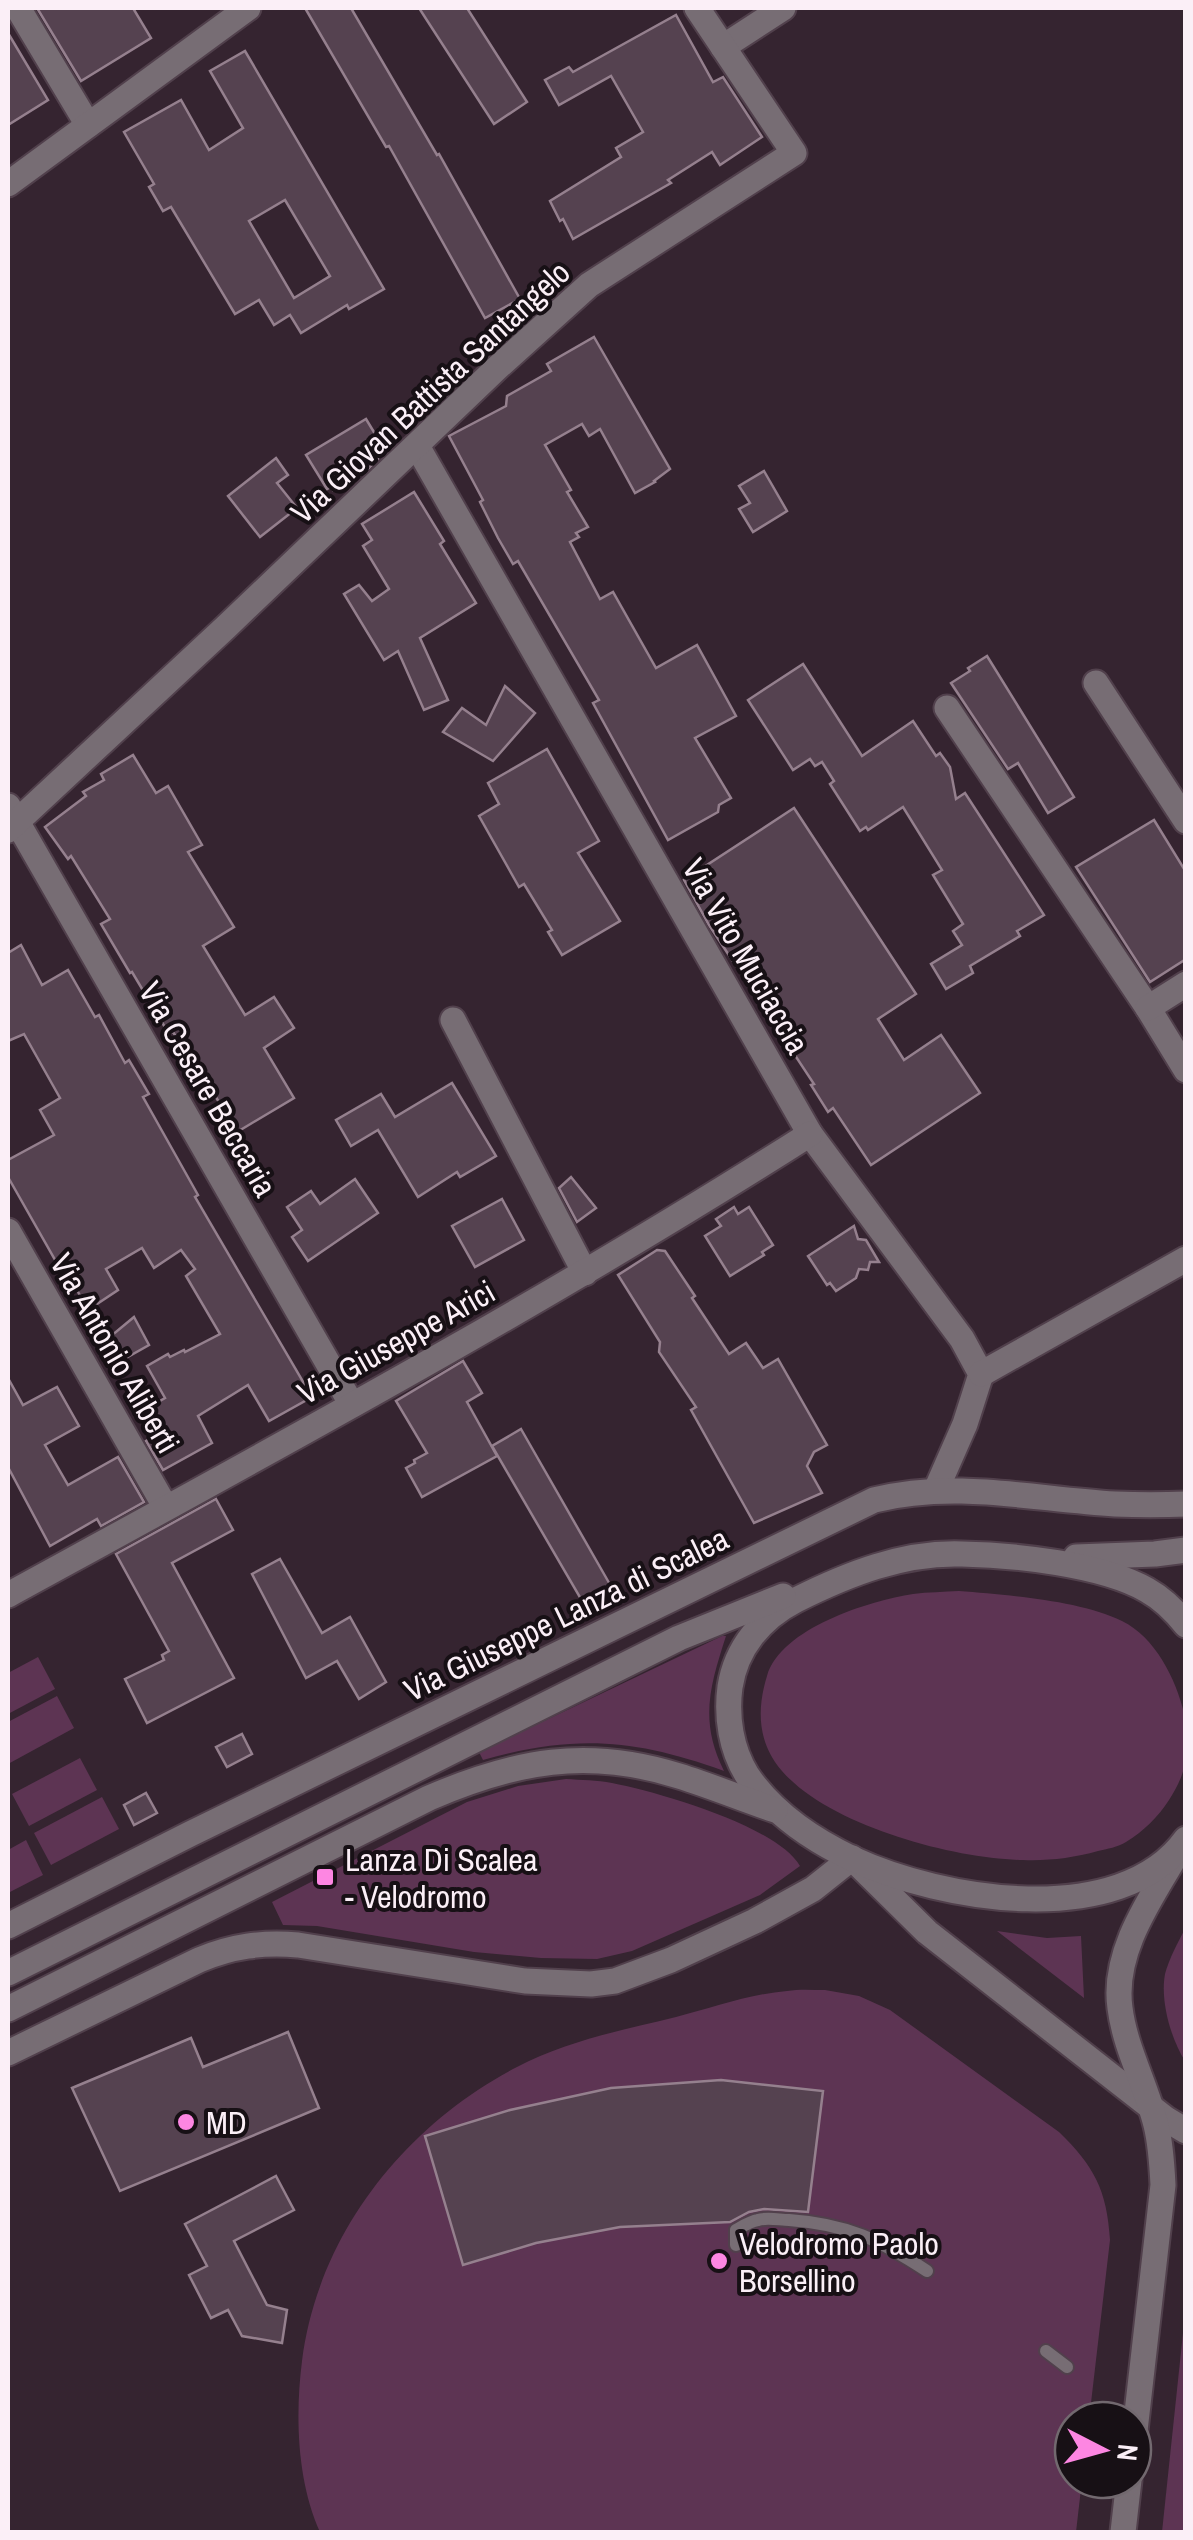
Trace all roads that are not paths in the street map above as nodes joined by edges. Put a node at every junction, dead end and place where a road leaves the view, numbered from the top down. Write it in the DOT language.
graph roads {
  1 [pos="18,8"];
  2 [pos="248,8"];
  3 [pos="697,8"];
  4 [pos="782,8"];
  5 [pos="723,47"];
  6 [pos="88,125"];
  7 [pos="8,184"];
  8 [pos="417,446"];
  9 [pos="1096,683"];
  10 [pos="948,708"];
  11 [pos="11,819"];
  12 [pos="1186,820"];
  13 [pos="1186,984"];
  14 [pos="1148,1008"];
  15 [pos="453,1020"];
  16 [pos="1186,1070"];
  17 [pos="810,1134"];
  18 [pos="8,1230"];
  19 [pos="1186,1259"];
  20 [pos="584,1272"];
  21 [pos="981,1374"];
  22 [pos="352,1405"];
  23 [pos="936,1490"];
  24 [pos="1186,1504"];
  25 [pos="166,1508"];
  26 [pos="1186,1550"];
  27 [pos="1012,1556"];
  28 [pos="854,1573"];
  29 [pos="8,1595"];
  30 [pos="1186,1625"];
  31 [pos="779,1812"];
  32 [pos="1184,1841"];
  33 [pos="852,1858"];
  34 [pos="8,1926"];
  35 [pos="118,1954"];
  36 [pos="8,1973"];
  37 [pos="136,1990"];
  38 [pos="8,2009"];
  39 [pos="8,2053"];
  40 [pos="1151,2108"];
  41 [pos="1186,2131"];
  42 [pos="1186,2152"];
  43 [pos="1160,2221"];
  44 [pos="736,2245"];
  45 [pos="928,2271"];
  46 [pos="1046,2350"];
  47 [pos="1067,2367"];
  48 [pos="1139,2400"];
  49 [pos="1127,2500"];
  50 [pos="1123,2532"];
  1 -- 6 [label="street"];
  2 -- 6 [label="street"];
  3 -- 5 [label="street, Via Giovan Battista Santangelo"];
  4 -- 5 [label="street"];
  5 -- 8 [label="street, Via Giovan Battista Santangelo"];
  6 -- 7 [label="street"];
  8 -- 11 [label="street, Via Giovan Battista Santangelo"];
  8 -- 17 [label="street, Via Vito Muciaccia"];
  9 -- 12 [label="street"];
  10 -- 14 [label="street"];
  11 -- 22 [label="street, Via Cesare Beccaria"];
  13 -- 14 [label="street"];
  14 -- 16 [label="street"];
  15 -- 20 [label="street"];
  17 -- 20 [label="street, Via Giuseppe Arici"];
  17 -- 21 [label="street, Via Vito Muciaccia"];
  18 -- 25 [label="street, Via Antonio Aliberti"];
  19 -- 21 [label="street"];
  20 -- 22 [label="street, Via Giuseppe Arici"];
  21 -- 23 [label="street"];
  22 -- 25 [label="street, Via Giuseppe Arici"];
  23 -- 24 [label="street, Via Giuseppe Lanza di Scalea"];
  23 -- 34 [label="street, Via Giuseppe Lanza di Scalea"];
  25 -- 29 [label="street, Via Giuseppe Arici"];
  26 -- 27 [label="street"];
  27 -- 28 [label="street"];
  27 -- 30 [label="street"];
  28 -- 31 [label="street"];
  28 -- 36 [label="street"];
  31 -- 33 [label="street"];
  31 -- 35 [label="street"];
  32 -- 33 [label="street"];
  32 -- 40 [label="street"];
  33 -- 37 [label="street"];
  33 -- 40 [label="street"];
  35 -- 37 [label="street"];
  35 -- 38 [label="street"];
  37 -- 39 [label="street"];
  40 -- 41 [label="street"];
  40 -- 43 [label="street"];
  42 -- 43 [label="street"];
  43 -- 48 [label="street"];
  44 -- 45 [label="lane"];
  46 -- 47 [label="lane"];
  49 -- 50 [label="street"];
}
